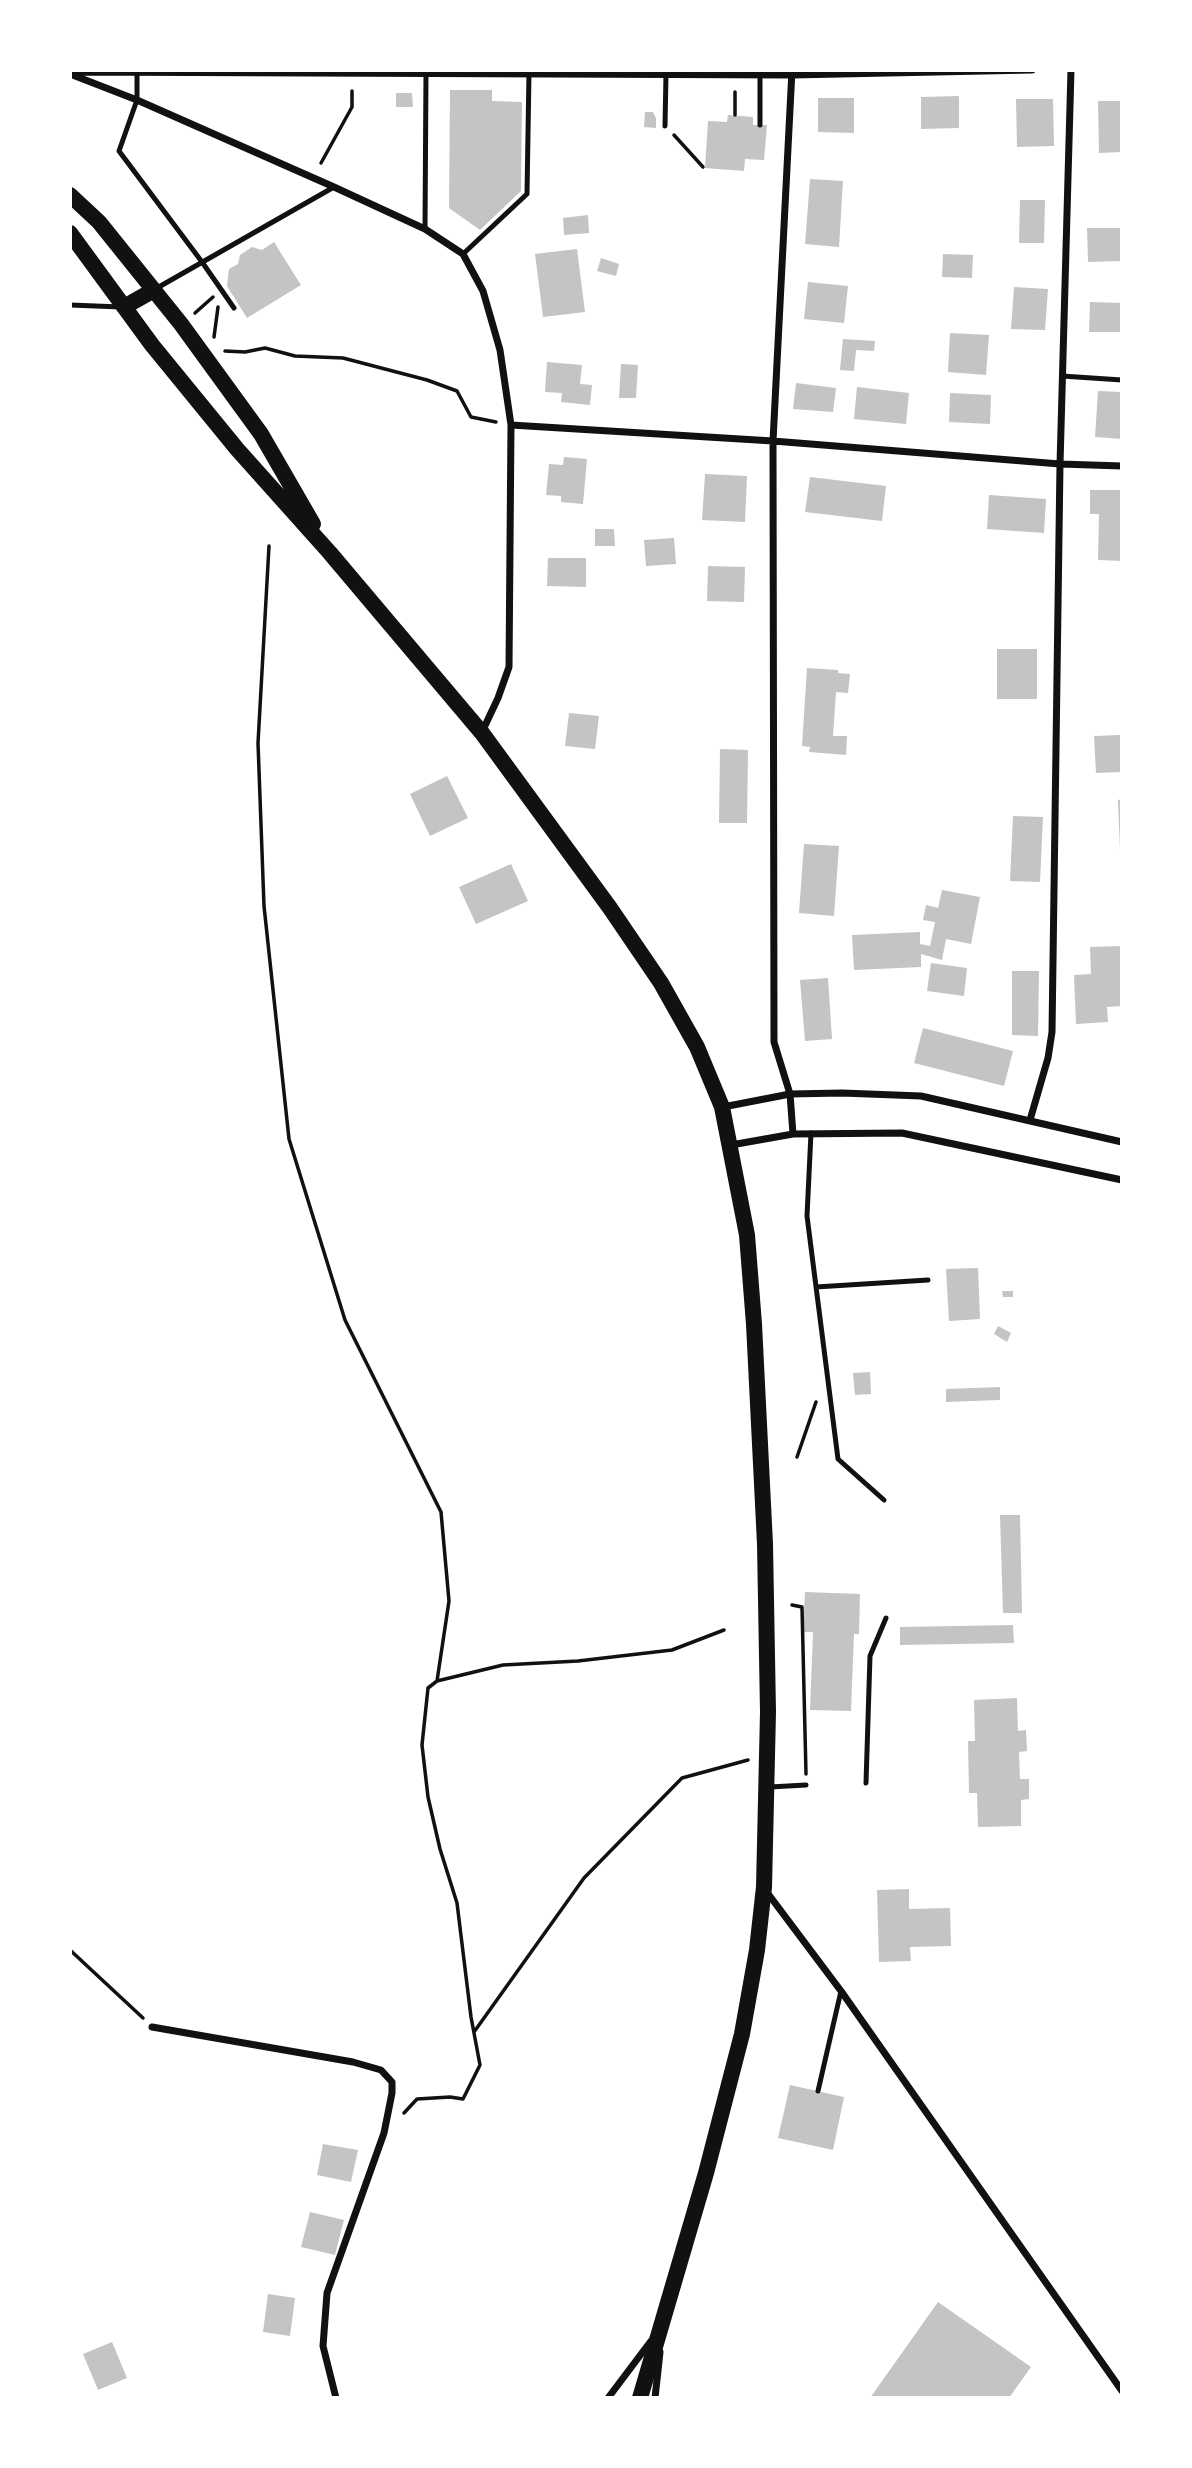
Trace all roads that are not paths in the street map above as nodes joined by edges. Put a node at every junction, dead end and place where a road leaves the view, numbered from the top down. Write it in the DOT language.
graph roads {
  1 [pos="1032,70"];
  2 [pos="1070,70"];
  3 [pos="108,71"];
  4 [pos="345,71"];
  5 [pos="426,72"];
  6 [pos="556,72"];
  7 [pos="70,73"];
  8 [pos="137,73"];
  9 [pos="529,73"];
  10 [pos="792,73"];
  11 [pos="666,74"];
  12 [pos="760,75"];
  13 [pos="137,100"];
  14 [pos="760,125"];
  15 [pos="665,126"];
  16 [pos="334,187"];
  17 [pos="70,195"];
  18 [pos="425,229"];
  19 [pos="70,233"];
  20 [pos="463,254"];
  21 [pos="202,262"];
  22 [pos="155,290"];
  23 [pos="70,305"];
  24 [pos="124,307"];
  25 [pos="234,308"];
  26 [pos="1062,376"];
  27 [pos="1122,380"];
  28 [pos="512,425"];
  29 [pos="773,441"];
  30 [pos="1060,464"];
  31 [pos="1122,466"];
  32 [pos="330,553"];
  33 [pos="482,733"];
  34 [pos="789,1094"];
  35 [pos="722,1107"];
  36 [pos="1030,1120"];
  37 [pos="811,1133"];
  38 [pos="793,1134"];
  39 [pos="1122,1142"];
  40 [pos="730,1145"];
  41 [pos="1122,1180"];
  42 [pos="928,1280"];
  43 [pos="816,1287"];
  44 [pos="884,1500"];
  45 [pos="886,1618"];
  46 [pos="866,1783"];
  47 [pos="806,1785"];
  48 [pos="767,1787"];
  49 [pos="764,1887"];
  50 [pos="841,1991"];
  51 [pos="152,2027"];
  52 [pos="818,2091"];
  53 [pos="662,2327"];
  54 [pos="1122,2391"];
  55 [pos="336,2398"];
  56 [pos="608,2398"];
  57 [pos="640,2398"];
  58 [pos="655,2398"];
  1 -- 10 [label="street"];
  2 -- 26 [label="street"];
  3 -- 7 [label="street"];
  3 -- 8 [label="street"];
  4 -- 5 [label="street"];
  4 -- 8 [label="street"];
  5 -- 9 [label="street"];
  5 -- 18 [label="lane"];
  6 -- 9 [label="street"];
  6 -- 11 [label="street"];
  7 -- 13 [label="street"];
  8 -- 13 [label="lane"];
  9 -- 20 [label="lane"];
  10 -- 12 [label="street"];
  10 -- 29 [label="street"];
  11 -- 12 [label="street"];
  11 -- 15 [label="lane"];
  12 -- 14 [label="lane"];
  13 -- 16 [label="street"];
  13 -- 21 [label="lane"];
  16 -- 18 [label="street"];
  16 -- 21 [label="lane"];
  17 -- 22 [label="main road"];
  18 -- 20 [label="street"];
  19 -- 24 [label="main road"];
  20 -- 28 [label="street"];
  21 -- 22 [label="lane"];
  21 -- 25 [label="lane"];
  22 -- 24 [label="main road"];
  22 -- 32 [label="main road"];
  23 -- 24 [label="lane"];
  24 -- 32 [label="main road"];
  26 -- 27 [label="lane"];
  26 -- 30 [label="street"];
  28 -- 29 [label="street"];
  28 -- 33 [label="street"];
  29 -- 30 [label="street"];
  29 -- 34 [label="street"];
  30 -- 31 [label="street"];
  30 -- 36 [label="street"];
  32 -- 33 [label="main road"];
  33 -- 35 [label="main road"];
  34 -- 35 [label="street"];
  34 -- 36 [label="street"];
  34 -- 38 [label="street"];
  35 -- 40 [label="main road"];
  36 -- 39 [label="street"];
  37 -- 38 [label="street"];
  37 -- 41 [label="street"];
  37 -- 43 [label="lane"];
  38 -- 40 [label="street"];
  40 -- 48 [label="main road"];
  42 -- 43 [label="lane"];
  43 -- 44 [label="lane"];
  45 -- 46 [label="lane"];
  47 -- 48 [label="lane"];
  48 -- 49 [label="main road"];
  49 -- 50 [label="street"];
  49 -- 53 [label="main road"];
  50 -- 52 [label="lane"];
  50 -- 54 [label="street"];
  51 -- 55 [label="street"];
  53 -- 56 [label="street"];
  53 -- 57 [label="main road"];
  53 -- 58 [label="street"];
}
